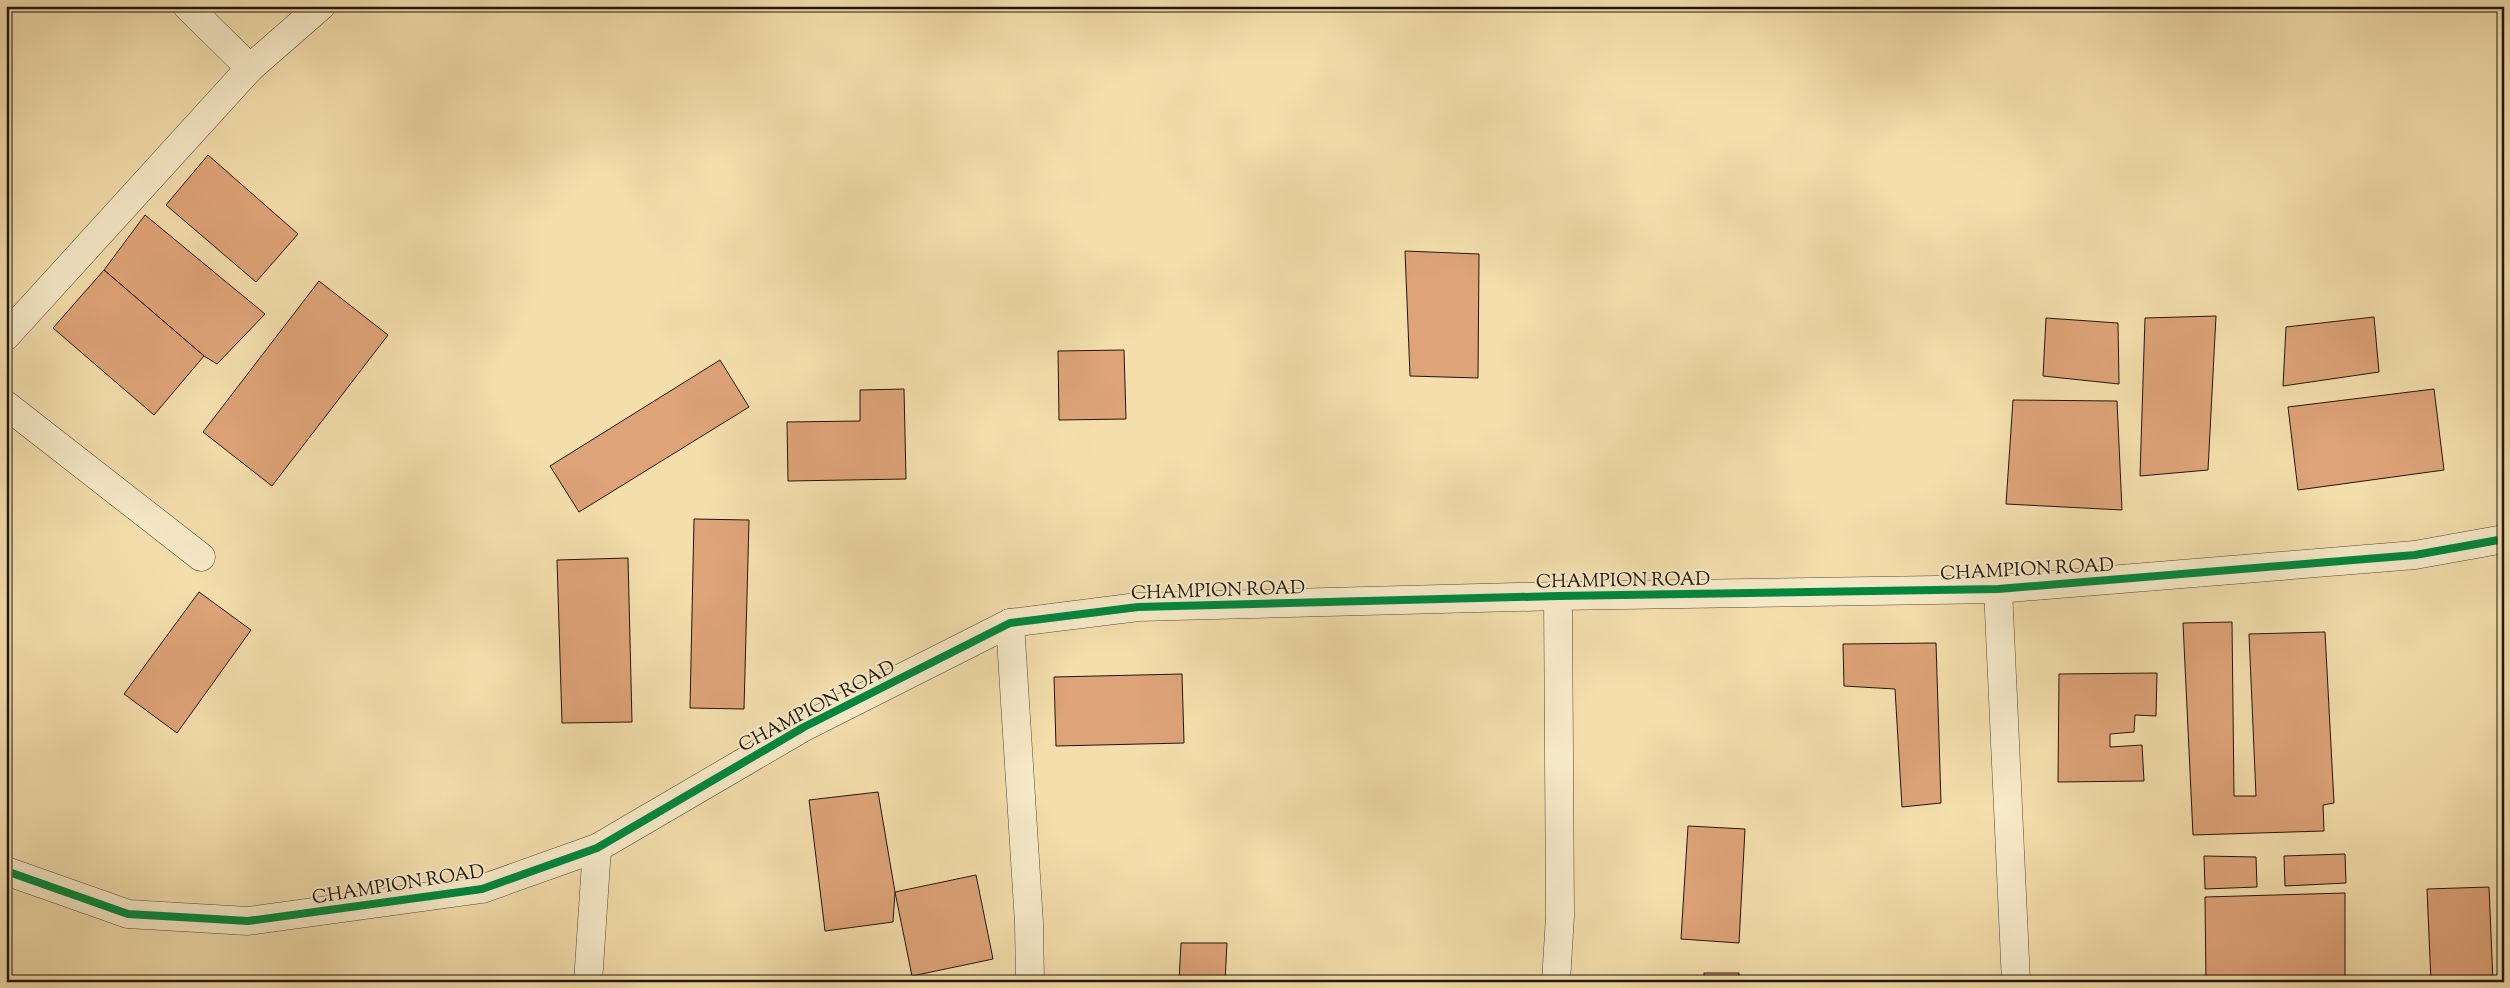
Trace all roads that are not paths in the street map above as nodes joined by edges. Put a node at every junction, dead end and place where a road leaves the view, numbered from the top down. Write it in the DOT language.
graph roads {
  1 [pos="187,6"];
  2 [pos="321,6"];
  3 [pos="250,68"];
  4 [pos="6,336"];
  5 [pos="6,405"];
  6 [pos="2504,539"];
  7 [pos="201,557"];
  8 [pos="1998,589"];
  9 [pos="1558,596"];
  10 [pos="1010,623"];
  11 [pos="597,848"];
  12 [pos="6,871"];
  13 [pos="588,982"];
  14 [pos="1030,982"];
  15 [pos="1556,982"];
  16 [pos="2016,982"];
  1 -- 3 [label="street"];
  2 -- 3 [label="street"];
  3 -- 4 [label="street"];
  5 -- 7 [label="street"];
  6 -- 8 [label="street, CHAMPION ROAD"];
  8 -- 9 [label="street, CHAMPION ROAD"];
  8 -- 16 [label="street"];
  9 -- 10 [label="street, CHAMPION ROAD"];
  9 -- 15 [label="street"];
  10 -- 11 [label="street, CHAMPION ROAD"];
  10 -- 14 [label="street"];
  11 -- 12 [label="street, CHAMPION ROAD"];
  11 -- 13 [label="street"];
}
